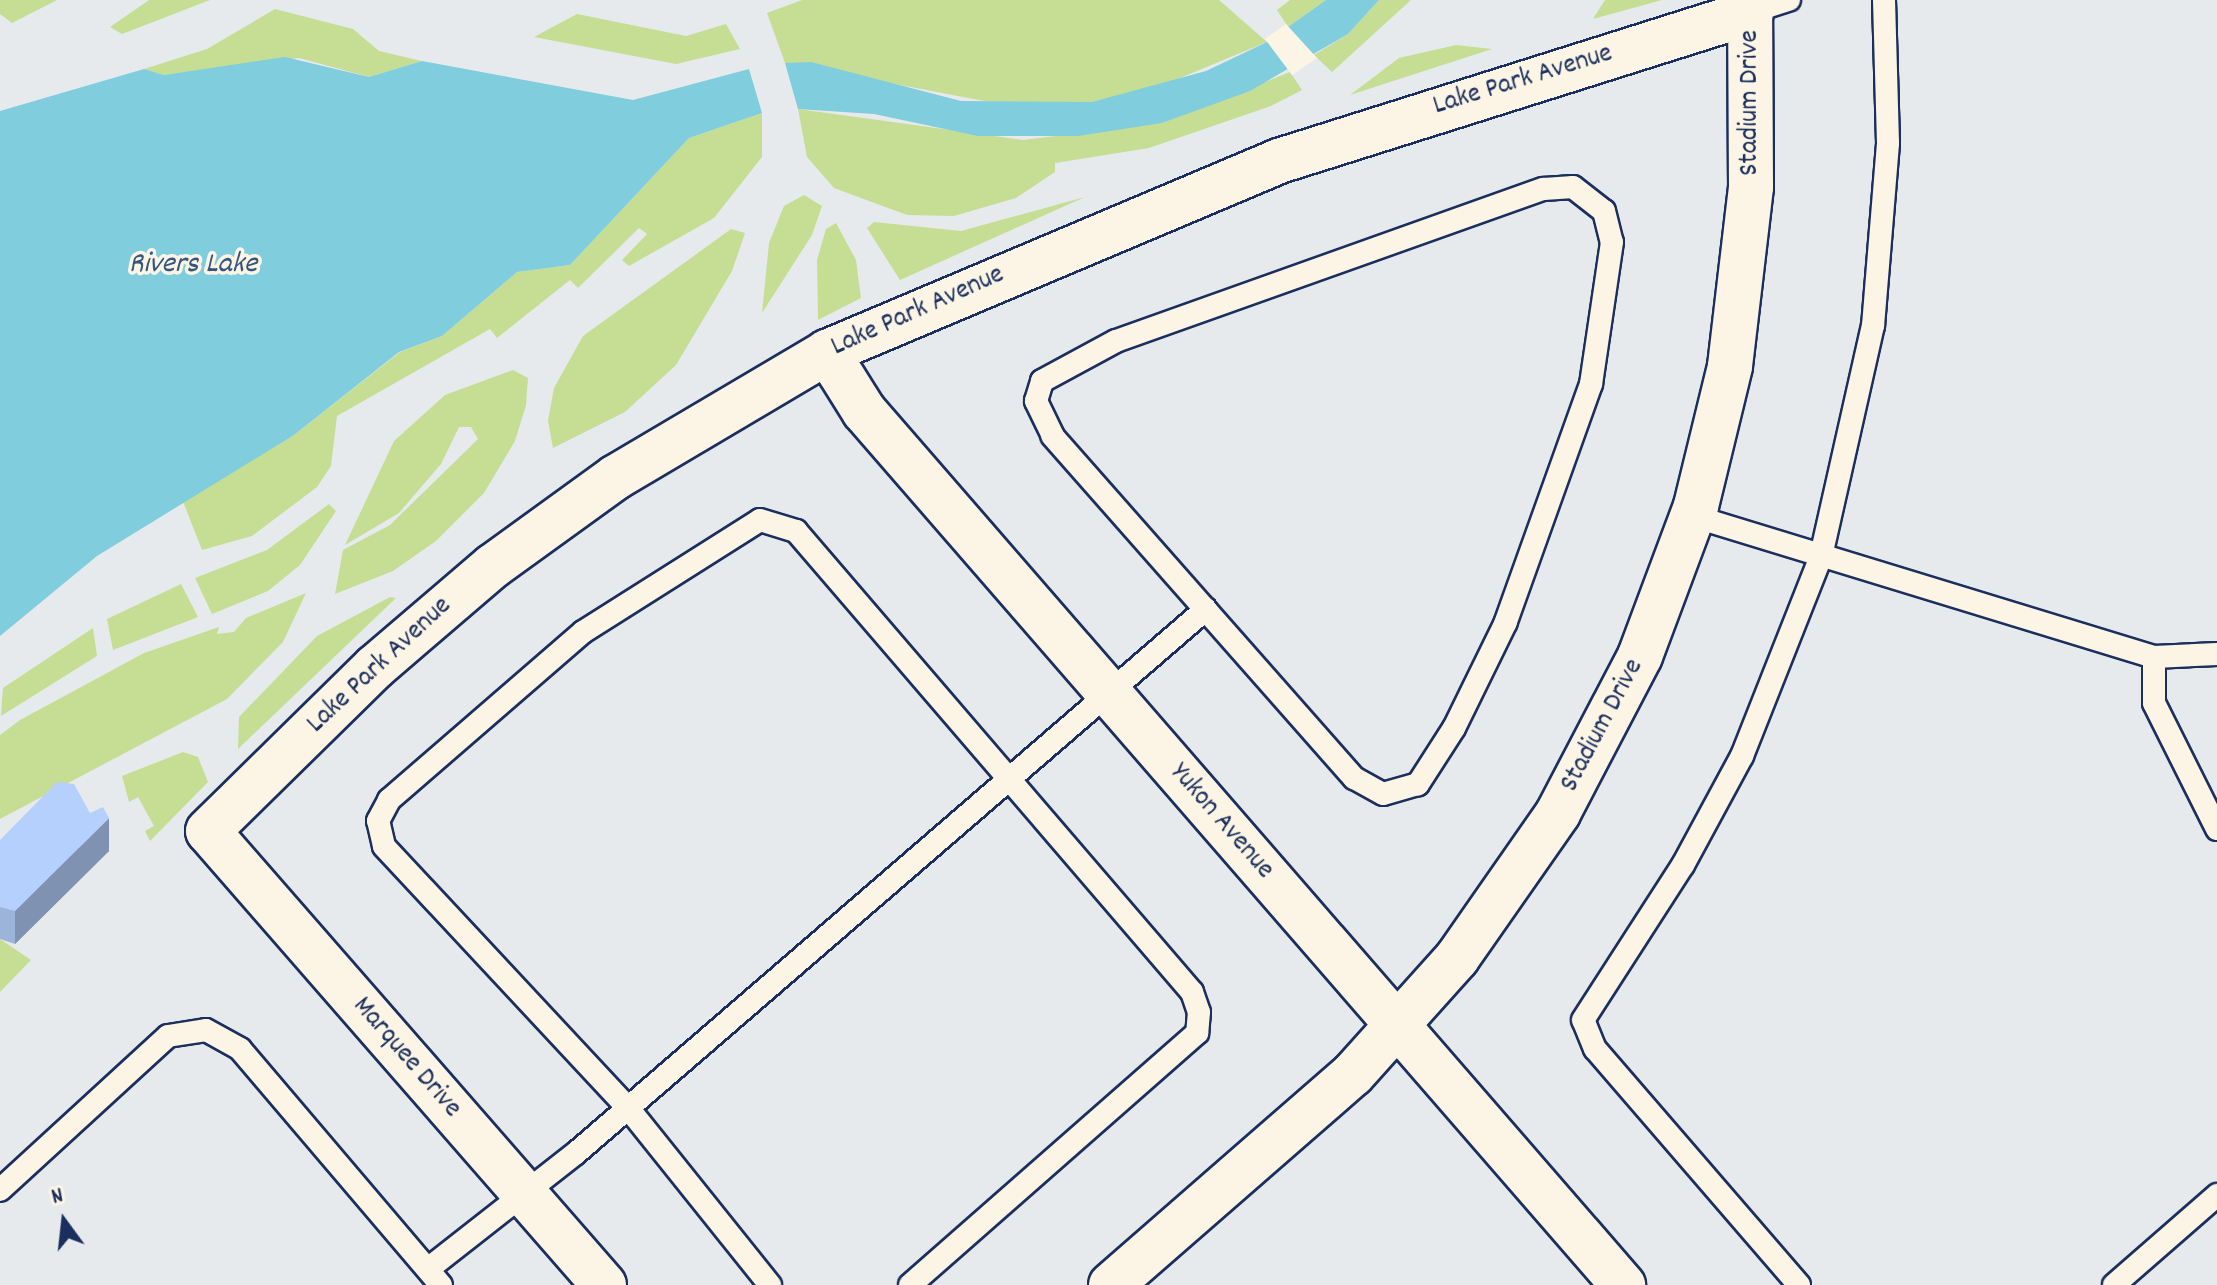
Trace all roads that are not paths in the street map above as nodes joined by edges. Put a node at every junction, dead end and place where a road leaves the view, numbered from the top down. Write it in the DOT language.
graph roads {
  1 [pos="1884,0"];
  2 [pos="1763,4"];
  3 [pos="827,352"];
  4 [pos="1693,516"];
  5 [pos="1821,556"];
  6 [pos="1206,609"];
  7 [pos="2217,654"];
  8 [pos="2154,657"];
  9 [pos="1108,691"];
  10 [pos="1008,778"];
  11 [pos="2217,829"];
  12 [pos="208,831"];
  13 [pos="1398,1026"];
  14 [pos="628,1108"];
  15 [pos="0,1190"];
  16 [pos="523,1192"];
  17 [pos="2217,1195"];
  18 [pos="435,1277"];
  19 [pos="604,1285"];
  20 [pos="770,1285"];
  21 [pos="910,1285"];
  22 [pos="1111,1285"];
  23 [pos="1623,1285"];
  24 [pos="1799,1285"];
  25 [pos="2114,1285"];
  1 -- 5 [label="lane"];
  2 -- 3 [label="street, Lake Park Avenue"];
  2 -- 4 [label="street, Stadium Drive"];
  3 -- 9 [label="street, Yukon Avenue"];
  3 -- 12 [label="street, Lake Park Avenue"];
  4 -- 5 [label="lane"];
  4 -- 13 [label="street, Stadium Drive"];
  5 -- 8 [label="lane"];
  5 -- 24 [label="lane"];
  6 -- 6 [label="lane"];
  6 -- 9 [label="lane"];
  7 -- 8 [label="lane"];
  8 -- 11 [label="lane"];
  9 -- 10 [label="lane"];
  9 -- 13 [label="street, Yukon Avenue"];
  10 -- 14 [label="lane"];
  10 -- 14 [label="lane"];
  10 -- 21 [label="lane"];
  12 -- 16 [label="street, Marquee Drive"];
  13 -- 22 [label="street, Stadium Drive"];
  13 -- 23 [label="street, Yukon Avenue"];
  14 -- 16 [label="lane"];
  14 -- 20 [label="lane"];
  15 -- 18 [label="lane"];
  16 -- 18 [label="lane"];
  16 -- 19 [label="street, Marquee Drive"];
  17 -- 25 [label="lane"];
}
